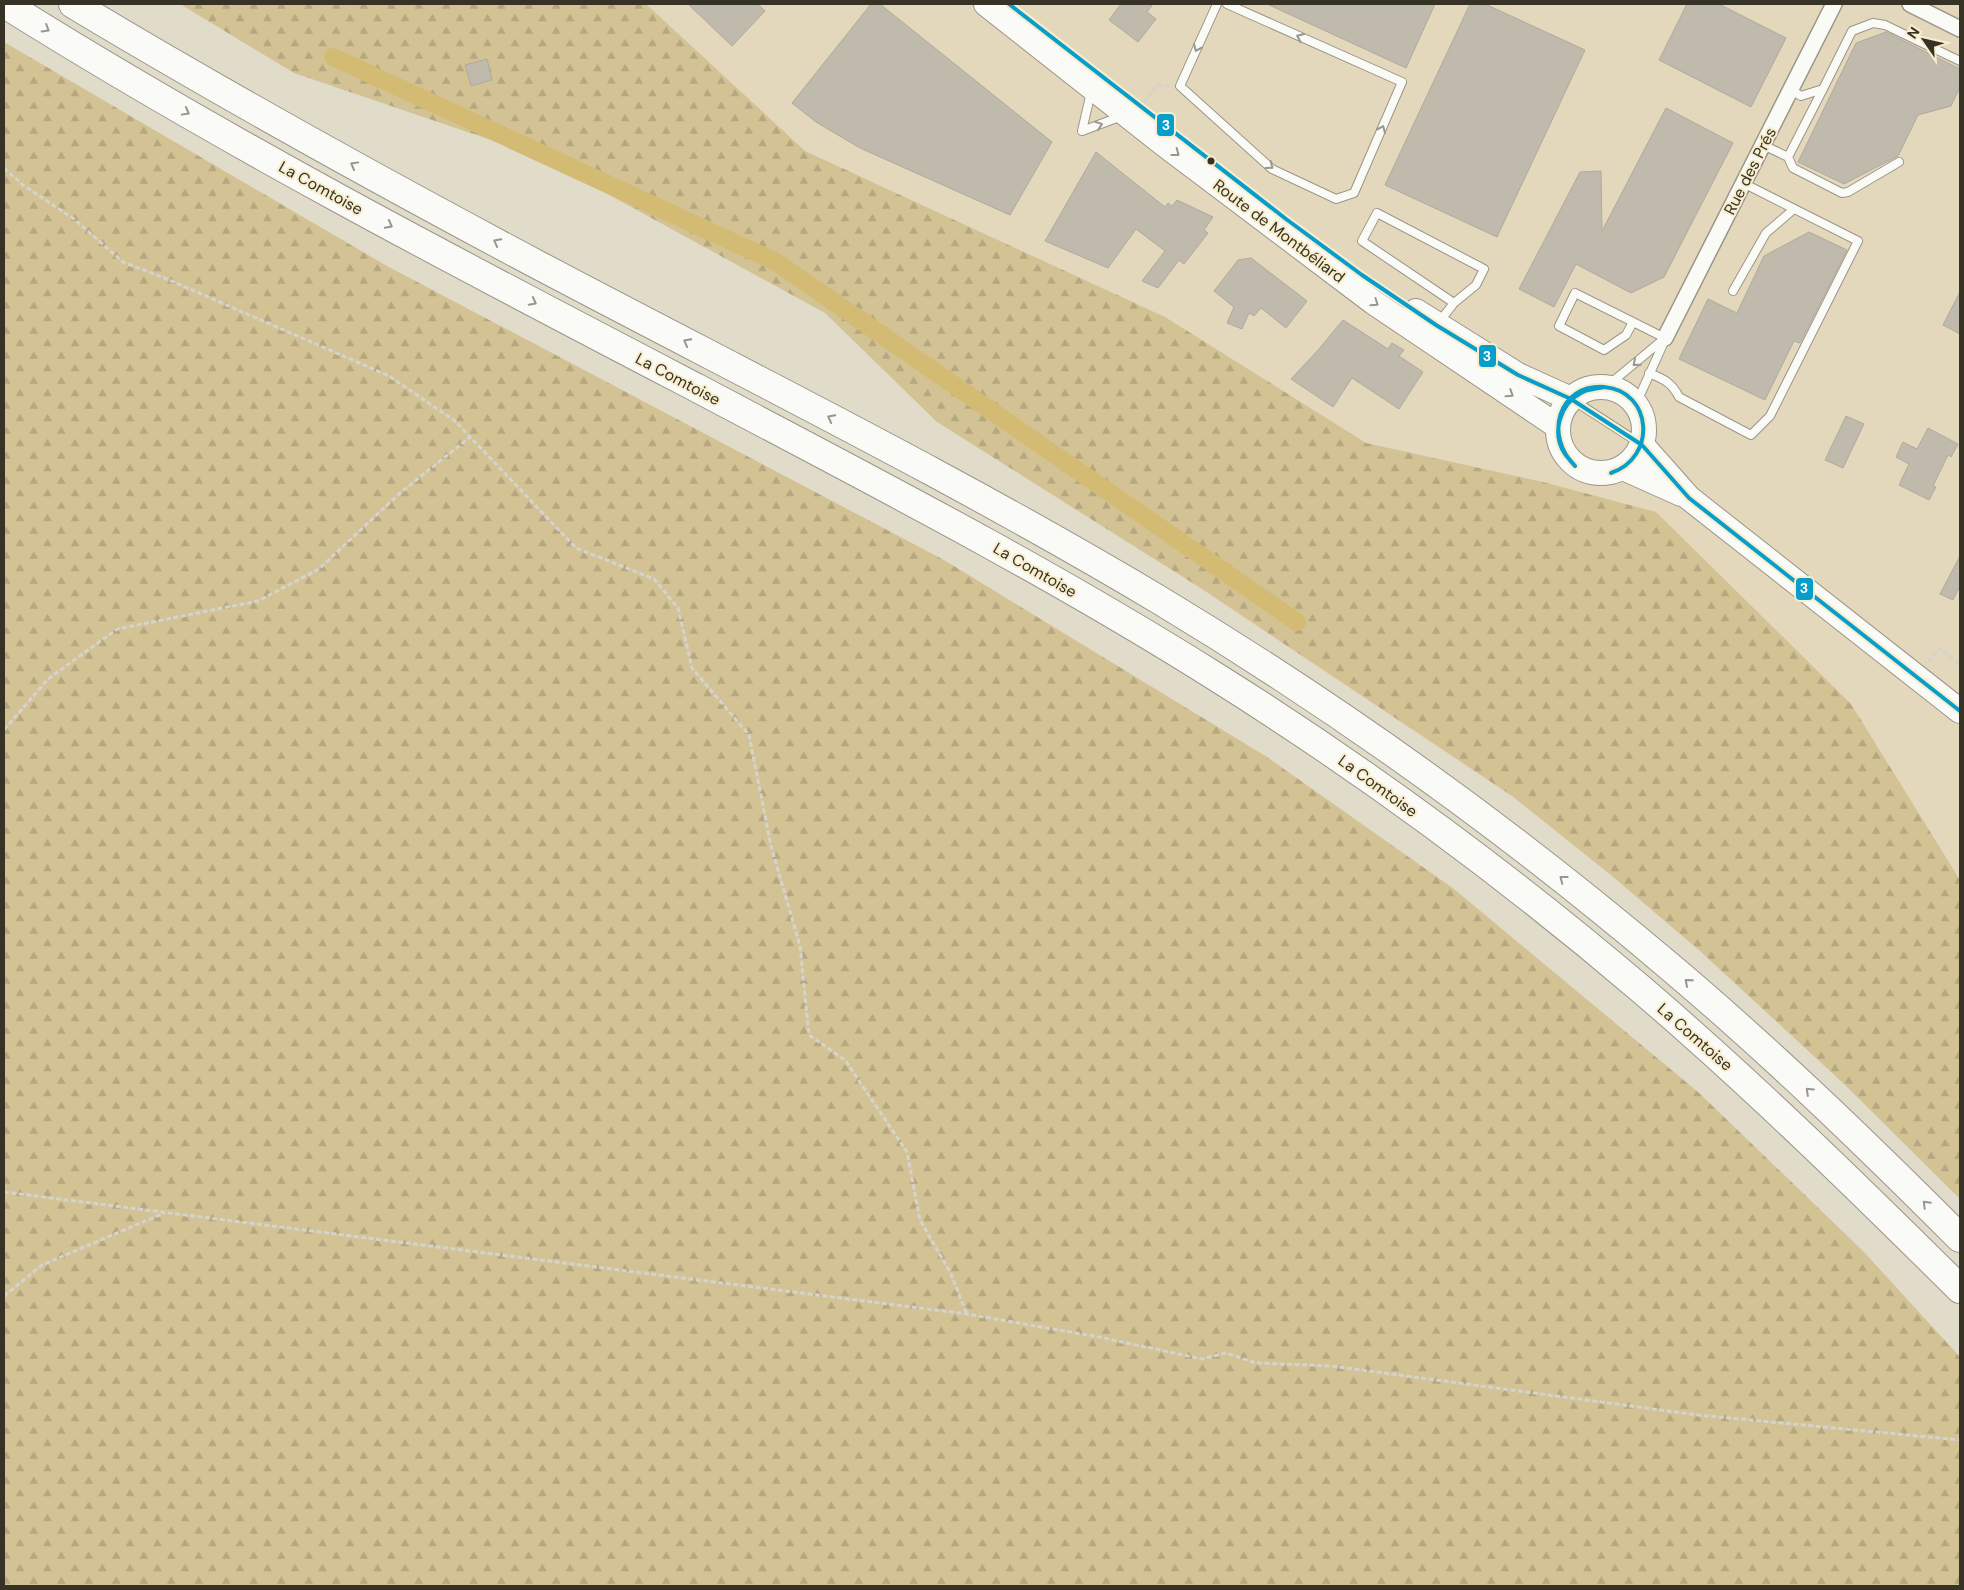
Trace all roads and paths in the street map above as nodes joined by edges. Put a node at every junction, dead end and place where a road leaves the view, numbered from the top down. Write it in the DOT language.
graph roads {
  1 [pos="5,4"];
  2 [pos="73,4"];
  3 [pos="986,4"];
  4 [pos="1009,4"];
  5 [pos="1217,4"];
  6 [pos="1227,4"];
  7 [pos="1834,4"];
  8 [pos="1910,4"];
  9 [pos="1960,29"];
  10 [pos="1960,61"];
  11 [pos="1180,86"];
  12 [pos="1092,88"];
  13 [pos="1823,89"];
  14 [pos="1791,90"];
  15 [pos="1133,110"];
  16 [pos="1763,145"];
  17 [pos="1788,157"];
  18 [pos="1899,162"];
  19 [pos="4,168"];
  20 [pos="1744,183"];
  21 [pos="1794,209"];
  22 [pos="1733,291"];
  23 [pos="1454,303"];
  24 [pos="1633,322"];
  25 [pos="1436,325"];
  26 [pos="1665,338"];
  27 [pos="1649,373"];
  28 [pos="1606,387"];
  29 [pos="1571,399"];
  30 [pos="1636,404"];
  31 [pos="1557,426"];
  32 [pos="470,437"];
  33 [pos="1642,445"];
  34 [pos="1623,468"];
  35 [pos="1689,498"];
  36 [pos="1960,664"];
  37 [pos="1917,678"];
  38 [pos="1960,711"];
  39 [pos="4,730"];
  40 [pos="4,1192"];
  41 [pos="164,1212"];
  42 [pos="1960,1238"];
  43 [pos="1960,1289"];
  44 [pos="4,1296"];
  45 [pos="967,1314"];
  46 [pos="1960,1440"];
  1 -- 43 [label="highway, La Comtoise, one-way"];
  42 -- 2 [label="highway, one-way"];
  3 -- 12 [label="main road, Route de Montbéliard"];
  4 -- 15 [label="main road, Route de Montbéliard"];
  5 -- 11 [label="lane, one-way"];
  11 -- 6 [label="lane, one-way"];
  7 -- 14 [label="street, Rue des Prés"];
  8 -- 9 [label="street"];
  10 -- 13 [label="lane"];
  11 -- 15 [label="path"];
  12 -- 15 [label="main road, Route de Montbéliard"];
  12 -- 15 [label="lane, one-way"];
  13 -- 14 [label="lane"];
  13 -- 17 [label="lane"];
  14 -- 16 [label="street, Rue des Prés"];
  15 -- 25 [label="main road, Route de Montbéliard"];
  15 -- 31 [label="main road, Route de Montbéliard, one-way"];
  16 -- 17 [label="lane"];
  16 -- 20 [label="street, Rue des Prés"];
  17 -- 18 [label="lane"];
  19 -- 32 [label="path"];
  20 -- 21 [label="lane"];
  20 -- 26 [label="street, Rue des Prés"];
  21 -- 22 [label="lane"];
  21 -- 27 [label="lane"];
  23 -- 23 [label="lane"];
  23 -- 25 [label="lane"];
  24 -- 24 [label="lane"];
  24 -- 26 [label="lane"];
  25 -- 29 [label="main road, Route de Montbéliard"];
  26 -- 27 [label="lane"];
  26 -- 28 [label="lane, one-way"];
  27 -- 30 [label="lane"];
  28 -- 29 [label="main road"];
  28 -- 30 [label="main road"];
  29 -- 31 [label="main road"];
  29 -- 33 [label="lane"];
  30 -- 33 [label="main road"];
  31 -- 34 [label="main road"];
  32 -- 39 [label="path"];
  32 -- 45 [label="path"];
  33 -- 34 [label="main road"];
  33 -- 35 [label="main road"];
  34 -- 35 [label="main road"];
  35 -- 37 [label="main road"];
  36 -- 37 [label="path"];
  37 -- 38 [label="main road"];
  40 -- 41 [label="path"];
  41 -- 44 [label="path"];
  41 -- 45 [label="path"];
  45 -- 46 [label="path"];
}
